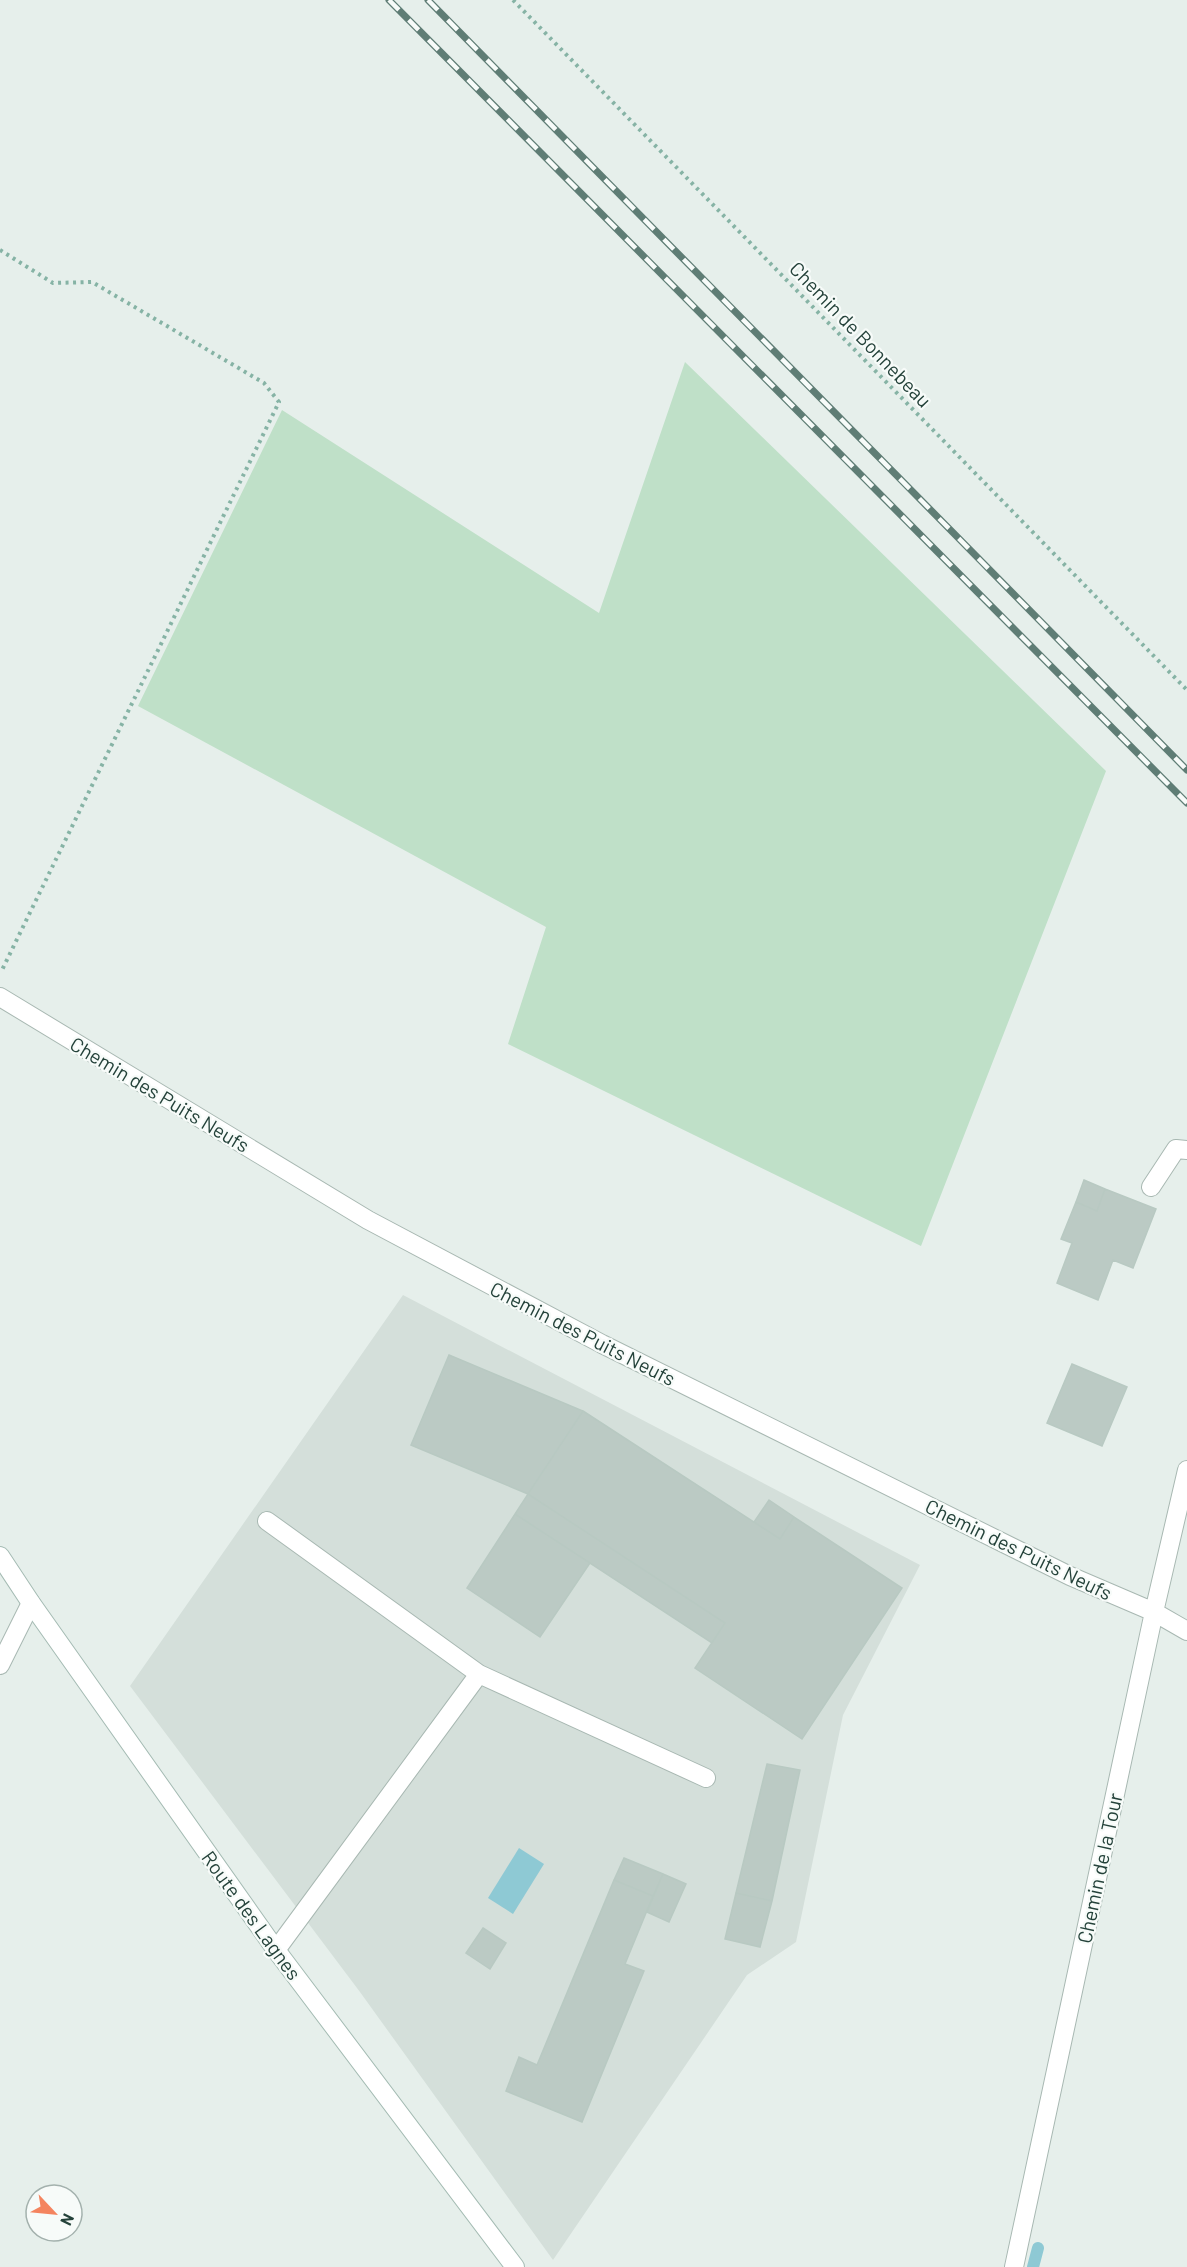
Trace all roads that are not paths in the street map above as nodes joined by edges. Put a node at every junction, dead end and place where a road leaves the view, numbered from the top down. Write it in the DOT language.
graph roads {
  1 [pos="0,997"];
  2 [pos="1187,1150"];
  3 [pos="1151,1187"];
  4 [pos="1187,1470"];
  5 [pos="267,1521"];
  6 [pos="0,1556"];
  7 [pos="31,1603"];
  8 [pos="1154,1612"];
  9 [pos="1187,1631"];
  10 [pos="0,1665"];
  11 [pos="479,1674"];
  12 [pos="706,1778"];
  13 [pos="276,1950"];
  14 [pos="515,2267"];
  15 [pos="1014,2267"];
  1 -- 8 [label="street, Chemin des Puits Neufs"];
  2 -- 3 [label="street"];
  4 -- 8 [label="street, Chemin de la Tour"];
  5 -- 11 [label="street"];
  6 -- 7 [label="street, Route des Lagnes"];
  7 -- 10 [label="street"];
  7 -- 13 [label="street, Route des Lagnes"];
  8 -- 9 [label="street, Chemin des Puits Neufs"];
  8 -- 15 [label="street, Chemin de la Tour"];
  11 -- 12 [label="street"];
  11 -- 13 [label="street"];
  13 -- 14 [label="street, Route des Lagnes"];
}
